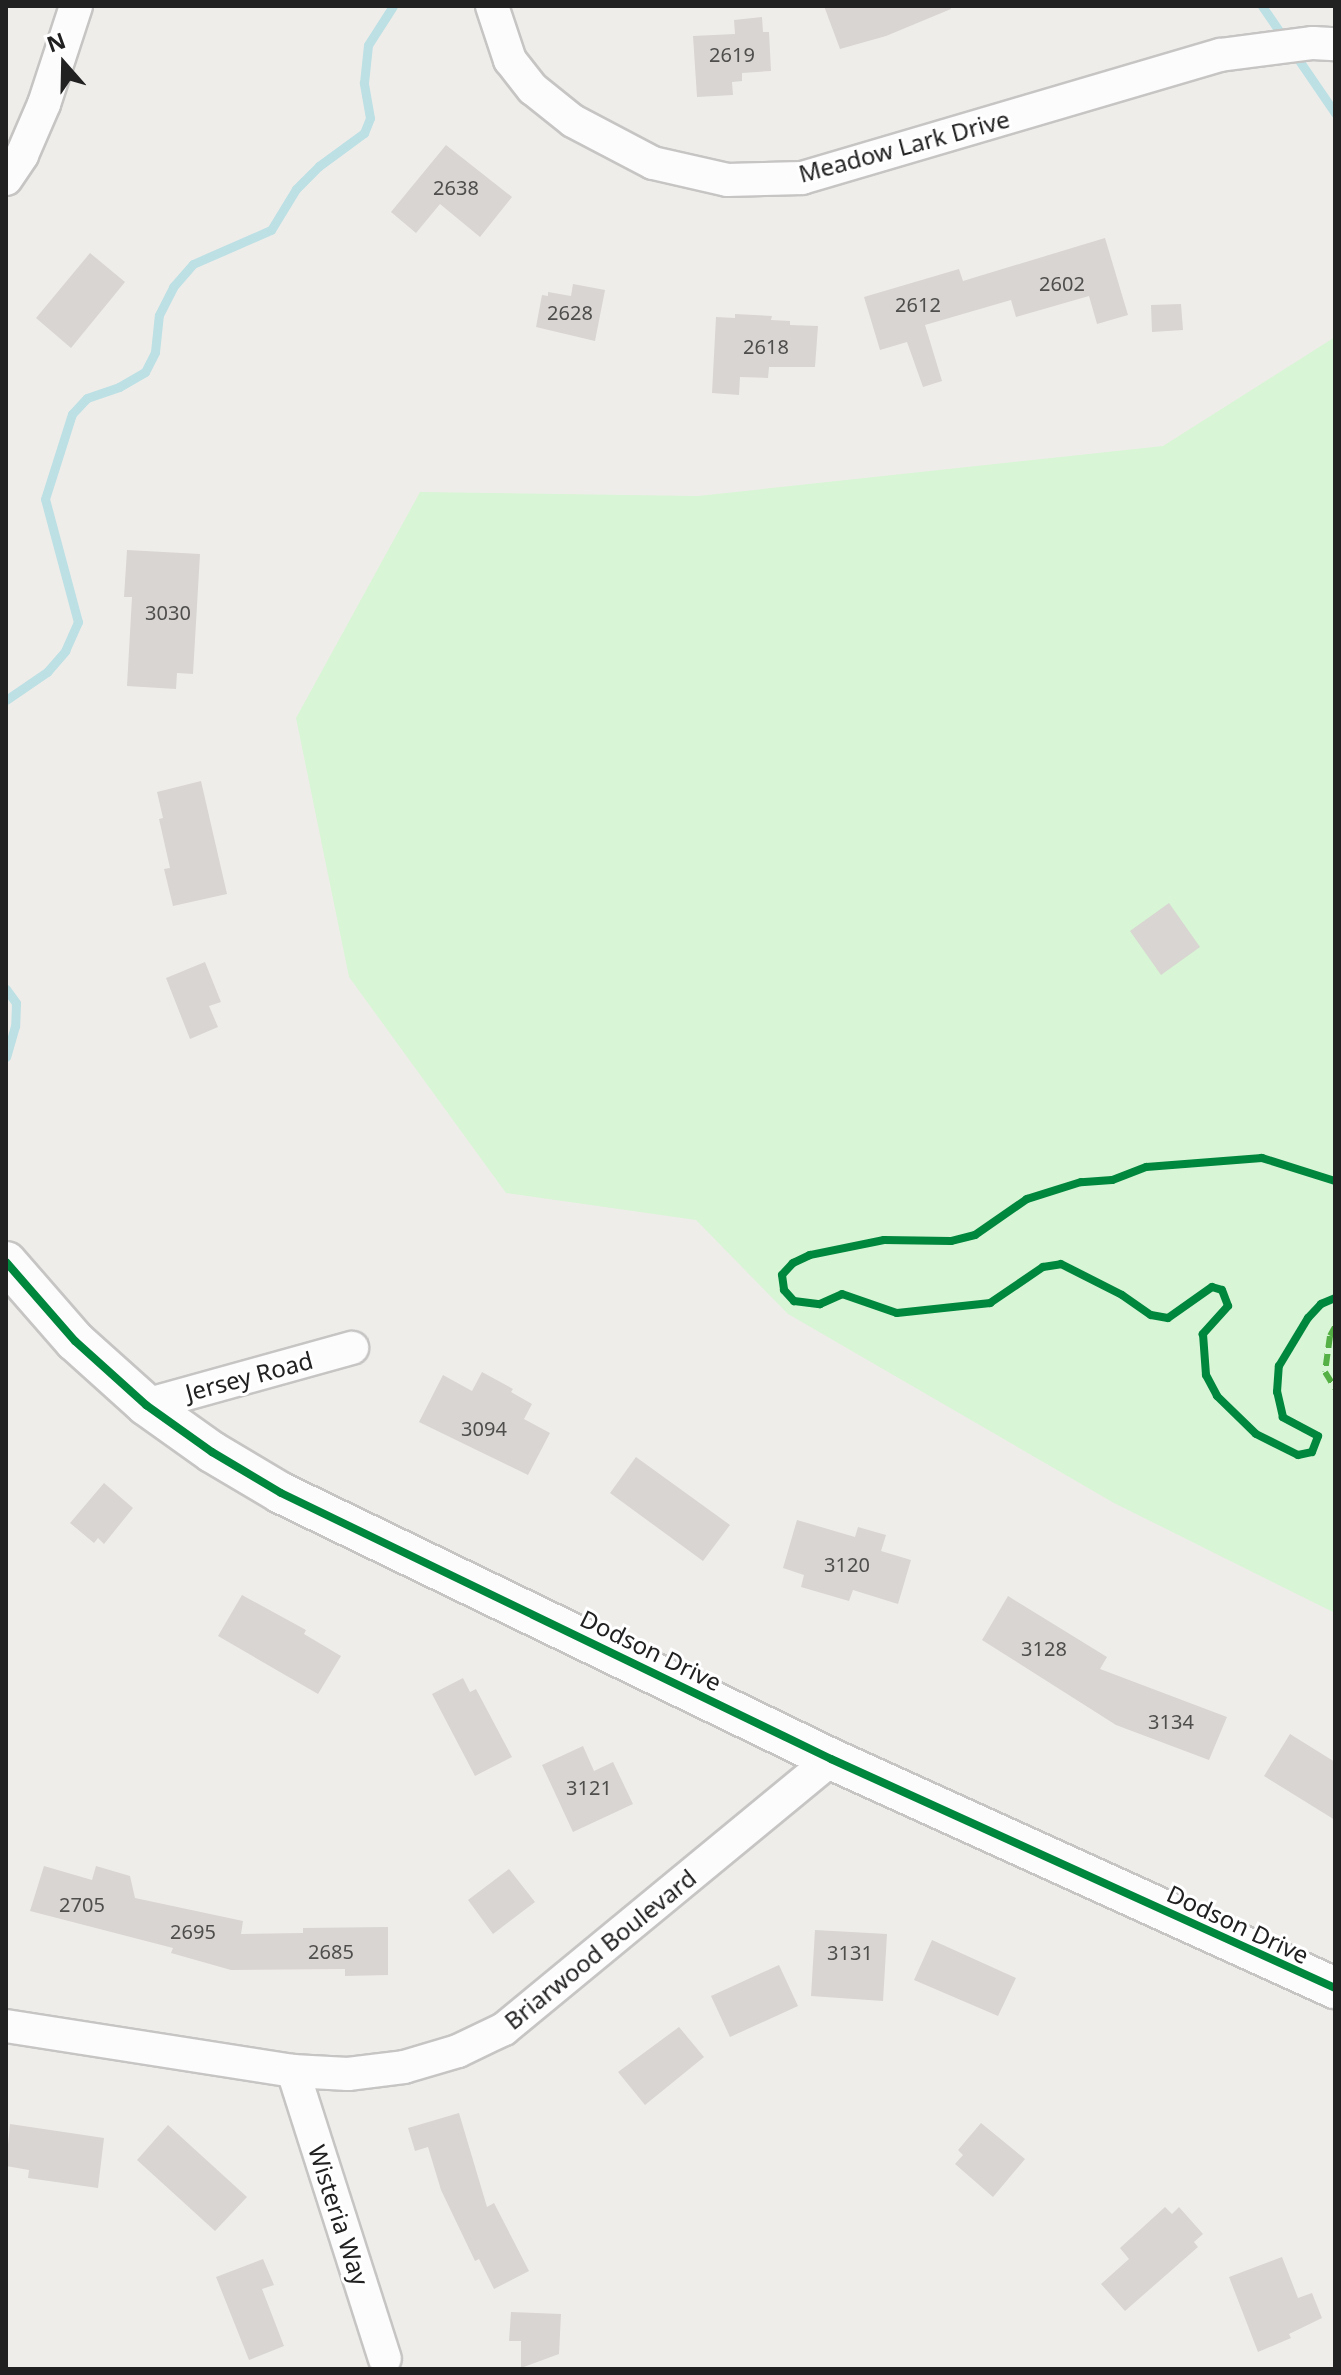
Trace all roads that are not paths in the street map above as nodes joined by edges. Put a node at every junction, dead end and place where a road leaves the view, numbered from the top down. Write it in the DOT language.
graph roads {
  1 [pos="76,6"];
  2 [pos="492,6"];
  3 [pos="1335,44"];
  4 [pos="6,179"];
  5 [pos="6,1262"];
  6 [pos="352,1348"];
  7 [pos="146,1405"];
  8 [pos="831,1759"];
  9 [pos="1335,1988"];
  10 [pos="6,2026"];
  11 [pos="293,2071"];
  12 [pos="385,2359"];
  1 -- 4 [label="street"];
  2 -- 3 [label="street, Meadow Lark Drive"];
  5 -- 7 [label="street, Dodson Drive"];
  6 -- 7 [label="street, Jersey Road"];
  7 -- 8 [label="street, Dodson Drive"];
  8 -- 9 [label="street, Dodson Drive"];
  8 -- 11 [label="street, Briarwood Boulevard"];
  10 -- 11 [label="street, Briarwood Boulevard"];
  11 -- 12 [label="street, Wisteria Way"];
}
